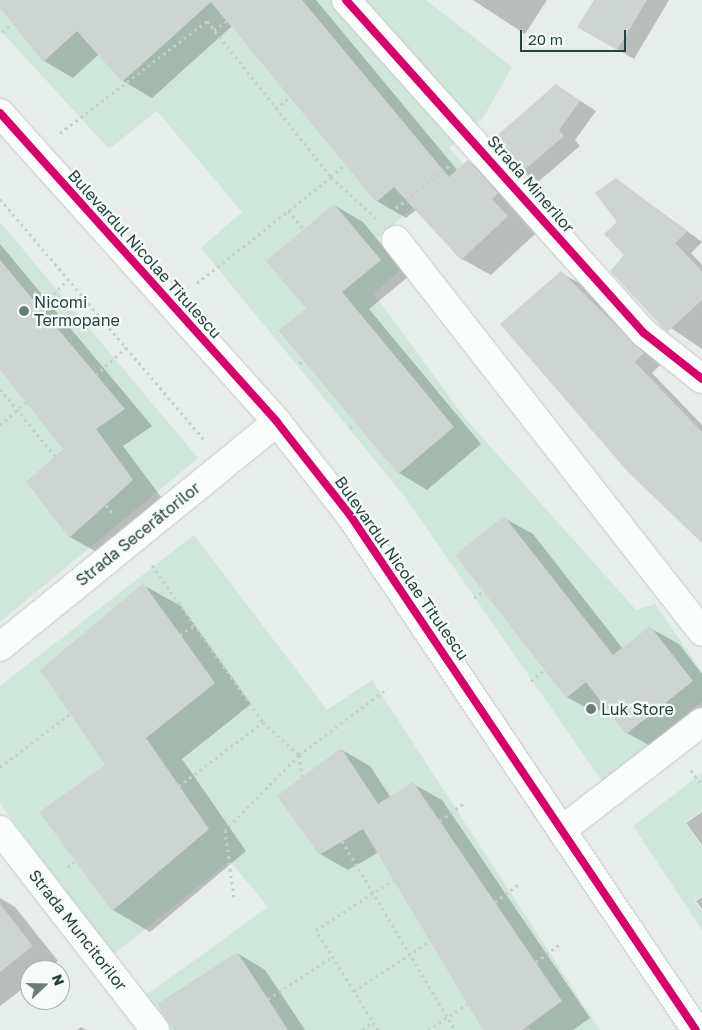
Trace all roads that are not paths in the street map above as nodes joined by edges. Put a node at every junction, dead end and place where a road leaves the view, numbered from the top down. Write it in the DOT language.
graph roads {
  1 [pos="346,0"];
  2 [pos="0,113"];
  3 [pos="388,225"];
  4 [pos="702,379"];
  5 [pos="277,422"];
  6 [pos="702,632"];
  7 [pos="0,647"];
  8 [pos="702,722"];
  9 [pos="563,829"];
  10 [pos="0,830"];
  11 [pos="688,1027"];
  12 [pos="155,1030"];
  1 -- 4 [label="street, Strada Minerilor"];
  2 -- 5 [label="street, Bulevardul Nicolae Titulescu"];
  3 -- 6 [label="street"];
  5 -- 7 [label="street, Strada Secerătorilor"];
  5 -- 9 [label="street, Bulevardul Nicolae Titulescu"];
  8 -- 9 [label="street"];
  9 -- 11 [label="street, Bulevardul Nicolae Titulescu"];
  10 -- 12 [label="street, Strada Muncitorilor"];
}
